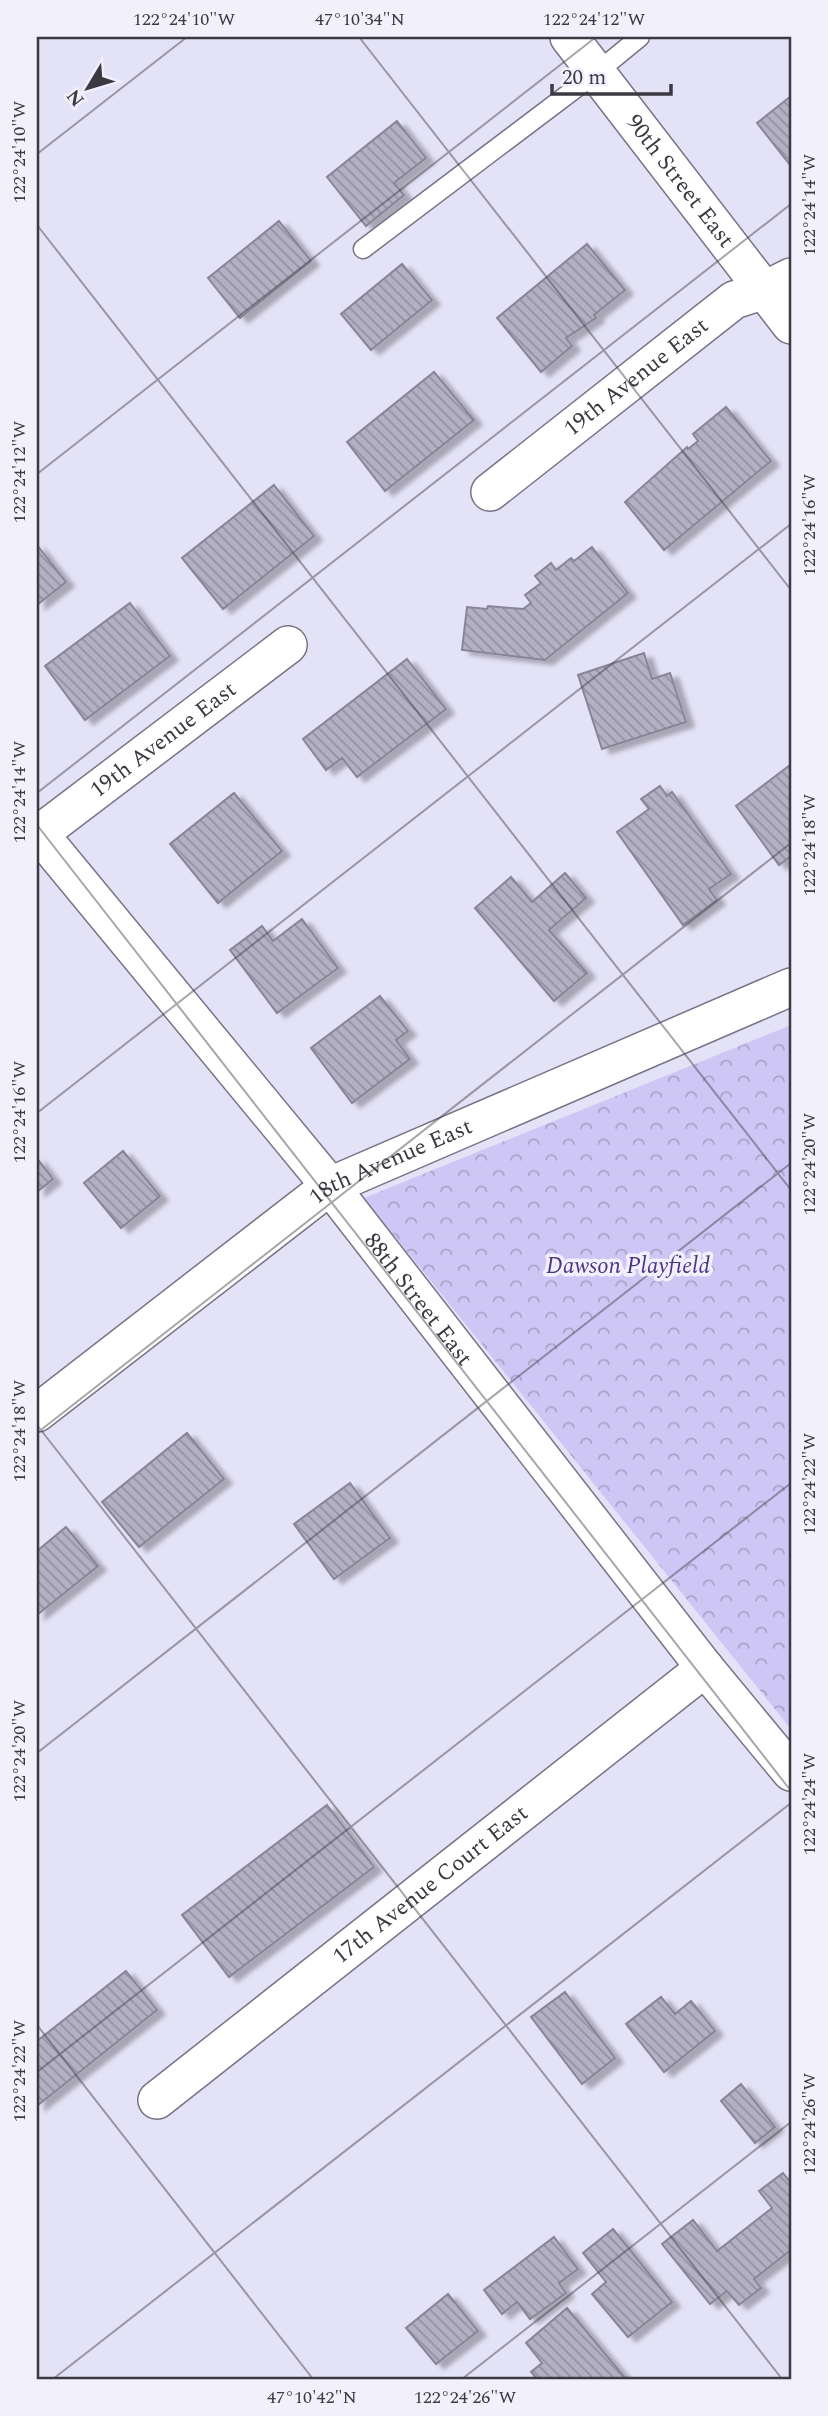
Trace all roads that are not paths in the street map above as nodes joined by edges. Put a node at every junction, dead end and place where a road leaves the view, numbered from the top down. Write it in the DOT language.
graph roads {
  1 [pos="569,37"];
  2 [pos="640,37"];
  3 [pos="596,72"];
  4 [pos="363,250"];
  5 [pos="778,283"];
  6 [pos="791,325"];
  7 [pos="490,492"];
  8 [pos="288,645"];
  9 [pos="38,832"];
  10 [pos="791,987"];
  11 [pos="330,1185"];
  12 [pos="37,1413"];
  13 [pos="705,1668"];
  14 [pos="791,1772"];
  15 [pos="157,2100"];
  1 -- 3 [label="street, 90th Street East"];
  2 -- 3 [label="lane"];
  3 -- 4 [label="lane"];
  3 -- 5 [label="street, 90th Street East"];
  5 -- 6 [label="street, 90th Street East"];
  5 -- 7 [label="street, 19th Avenue East"];
  8 -- 9 [label="street, 19th Avenue East"];
  9 -- 11 [label="street, 88th Street East"];
  10 -- 11 [label="street, 18th Avenue East"];
  11 -- 12 [label="street, 18th Avenue East"];
  11 -- 13 [label="street, 88th Street East"];
  13 -- 14 [label="street, 88th Street East"];
  13 -- 15 [label="street, 17th Avenue Court East"];
}
